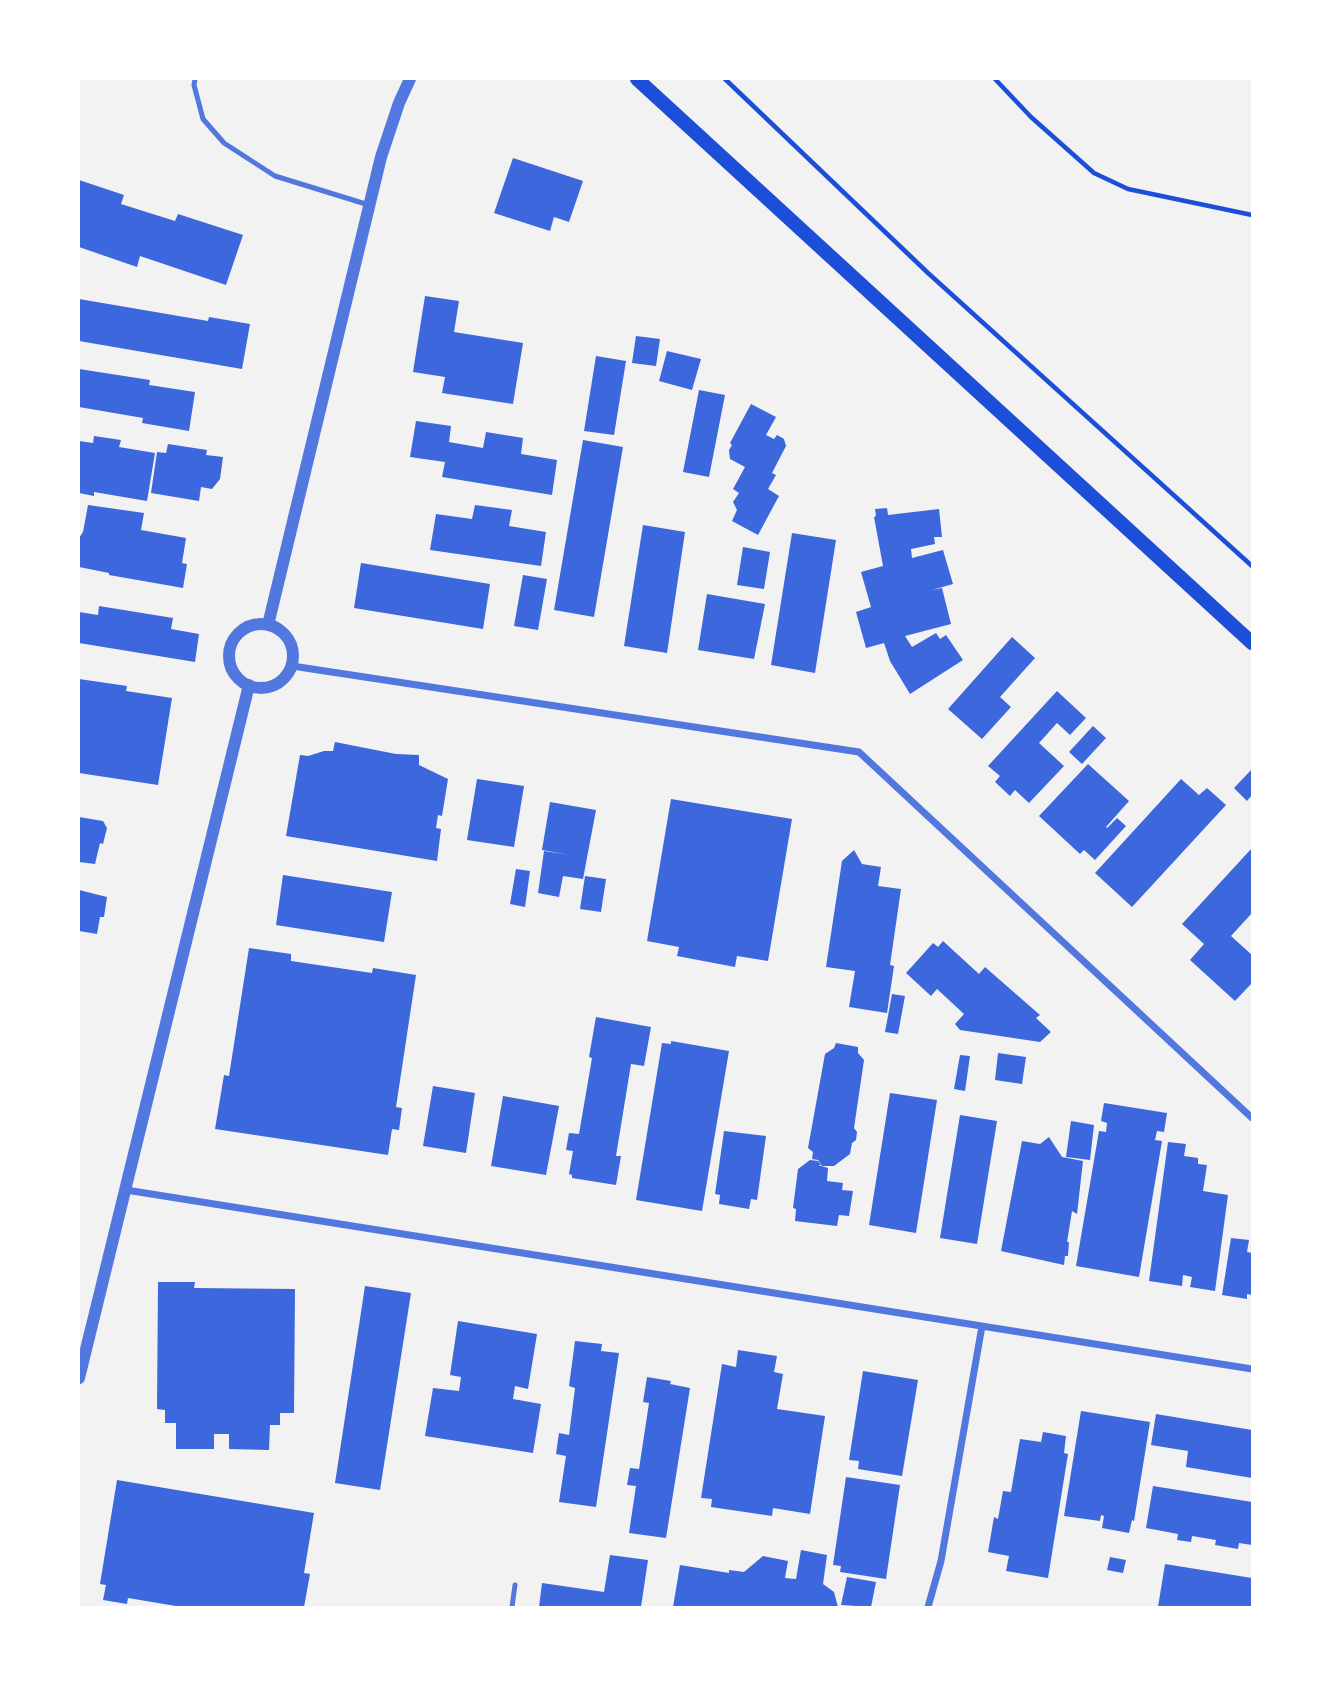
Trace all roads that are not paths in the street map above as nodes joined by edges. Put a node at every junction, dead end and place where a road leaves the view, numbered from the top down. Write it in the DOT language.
graph roads {
  1 [pos="195,79"];
  2 [pos="410,79"];
  3 [pos="638,79"];
  4 [pos="369,205"];
  5 [pos="268,625"];
  6 [pos="1252,643"];
  7 [pos="292,666"];
  8 [pos="249,685"];
  9 [pos="1252,1118"];
  10 [pos="126,1190"];
  11 [pos="982,1326"];
  12 [pos="1252,1369"];
  13 [pos="79,1378"];
  14 [pos="515,1585"];
  15 [pos="512,1607"];
  16 [pos="929,1607"];
  1 -- 4 [label="lane"];
  2 -- 4 [label="street"];
  3 -- 6 [label="main road"];
  4 -- 5 [label="street"];
  5 -- 7 [label="street"];
  5 -- 8 [label="street"];
  7 -- 8 [label="street"];
  7 -- 9 [label="street"];
  8 -- 10 [label="street"];
  10 -- 11 [label="street"];
  10 -- 13 [label="street"];
  11 -- 12 [label="street"];
  11 -- 16 [label="street"];
  14 -- 15 [label="lane"];
}
